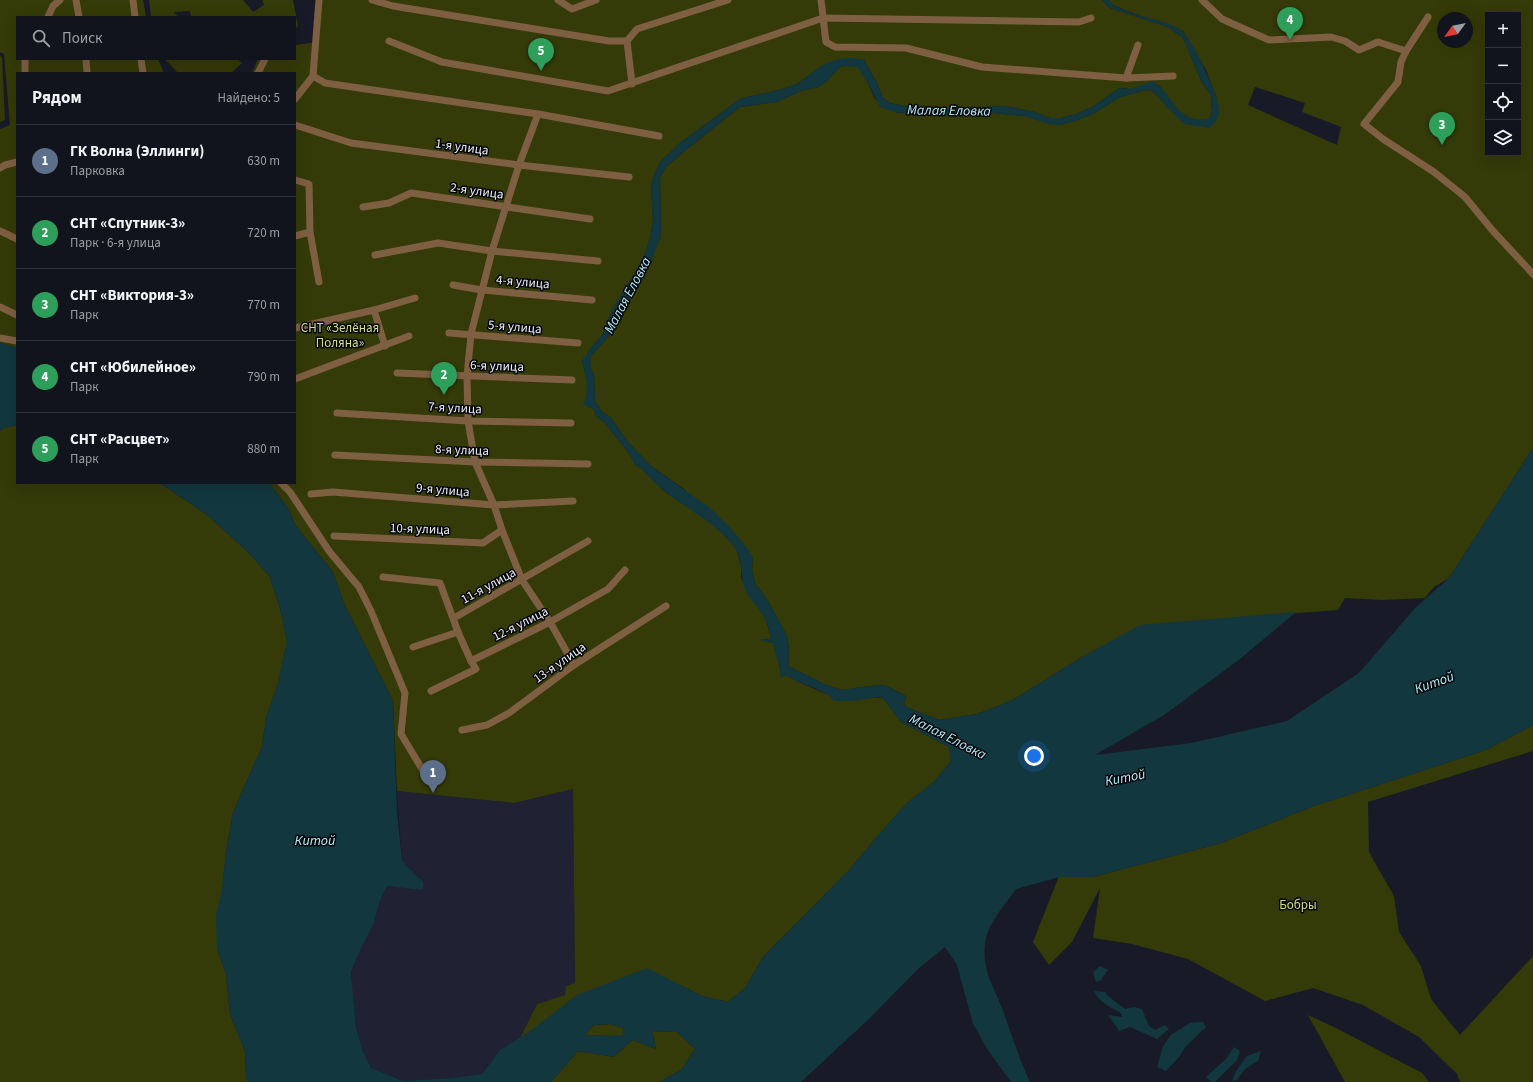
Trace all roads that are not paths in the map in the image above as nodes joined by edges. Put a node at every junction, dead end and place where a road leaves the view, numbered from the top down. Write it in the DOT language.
graph roads {
  1 [pos="60,0"];
  2 [pos="76,0"];
  3 [pos="133,0"];
  4 [pos="319,0"];
  5 [pos="372,0"];
  6 [pos="558,0"];
  7 [pos="596,0"];
  8 [pos="728,0"];
  9 [pos="821,0"];
  10 [pos="1202,0"];
  11 [pos="49,16"];
  12 [pos="79,16"];
  13 [pos="135,16"];
  14 [pos="1428,17"];
  15 [pos="823,18"];
  16 [pos="1091,18"];
  17 [pos="389,40"];
  18 [pos="627,41"];
  19 [pos="1138,45"];
  20 [pos="1406,51"];
  21 [pos="24,60"];
  22 [pos="86,60"];
  23 [pos="140,60"];
  24 [pos="264,60"];
  25 [pos="26,72"];
  26 [pos="87,72"];
  27 [pos="143,72"];
  28 [pos="258,72"];
  29 [pos="313,76"];
  30 [pos="1173,76"];
  31 [pos="1126,78"];
  32 [pos="632,84"];
  33 [pos="296,98"];
  34 [pos="538,114"];
  35 [pos="296,125"];
  36 [pos="658,136"];
  37 [pos="16,162"];
  38 [pos="519,166"];
  39 [pos="0,168"];
  40 [pos="629,177"];
  41 [pos="296,180"];
  42 [pos="363,206"];
  43 [pos="507,206"];
  44 [pos="590,219"];
  45 [pos="0,231"];
  46 [pos="310,232"];
  47 [pos="296,236"];
  48 [pos="16,239"];
  49 [pos="492,251"];
  50 [pos="375,255"];
  51 [pos="598,261"];
  52 [pos="1533,274"];
  53 [pos="318,282"];
  54 [pos="453,285"];
  55 [pos="482,290"];
  56 [pos="415,298"];
  57 [pos="592,300"];
  58 [pos="0,307"];
  59 [pos="374,310"];
  60 [pos="16,315"];
  61 [pos="296,328"];
  62 [pos="450,332"];
  63 [pos="471,334"];
  64 [pos="409,336"];
  65 [pos="0,338"];
  66 [pos="16,341"];
  67 [pos="578,343"];
  68 [pos="385,346"];
  69 [pos="397,373"];
  70 [pos="467,376"];
  71 [pos="296,379"];
  72 [pos="572,380"];
  73 [pos="337,412"];
  74 [pos="468,421"];
  75 [pos="571,423"];
  76 [pos="335,455"];
  77 [pos="475,462"];
  78 [pos="588,464"];
  79 [pos="282,484"];
  80 [pos="312,494"];
  81 [pos="573,501"];
  82 [pos="494,505"];
  83 [pos="502,530"];
  84 [pos="334,536"];
  85 [pos="588,541"];
  86 [pos="625,570"];
  87 [pos="383,577"];
  88 [pos="522,580"];
  89 [pos="666,606"];
  90 [pos="454,618"];
  91 [pos="550,622"];
  92 [pos="458,632"];
  93 [pos="413,647"];
  94 [pos="471,661"];
  95 [pos="574,665"];
  96 [pos="431,691"];
  97 [pos="462,730"];
  98 [pos="428,780"];
  1 -- 11 [label="street"];
  2 -- 12 [label="street"];
  3 -- 13 [label="street"];
  4 -- 29 [label="street"];
  5 -- 18 [label="street"];
  6 -- 7 [label="street"];
  8 -- 18 [label="street"];
  9 -- 15 [label="street"];
  10 -- 20 [label="street"];
  14 -- 20 [label="street"];
  15 -- 16 [label="street"];
  15 -- 31 [label="street"];
  15 -- 32 [label="street"];
  17 -- 32 [label="street"];
  18 -- 32 [label="street"];
  19 -- 31 [label="street"];
  20 -- 52 [label="street"];
  21 -- 25 [label="street"];
  22 -- 26 [label="street"];
  23 -- 27 [label="street"];
  24 -- 28 [label="street"];
  29 -- 33 [label="street"];
  29 -- 34 [label="street"];
  30 -- 31 [label="street"];
  34 -- 36 [label="street"];
  34 -- 38 [label="street"];
  35 -- 38 [label="street, 1-я улица"];
  37 -- 39 [label="street"];
  38 -- 40 [label="street, 1-я улица"];
  38 -- 43 [label="street"];
  41 -- 46 [label="street"];
  42 -- 43 [label="street, 2-я улица"];
  43 -- 44 [label="street, 2-я улица"];
  43 -- 49 [label="street"];
  45 -- 48 [label="street"];
  46 -- 47 [label="street"];
  46 -- 53 [label="street"];
  49 -- 50 [label="street"];
  49 -- 51 [label="street"];
  49 -- 55 [label="street"];
  54 -- 55 [label="street, 4-я улица"];
  55 -- 57 [label="street, 4-я улица"];
  55 -- 63 [label="street"];
  56 -- 59 [label="street"];
  58 -- 60 [label="street"];
  59 -- 61 [label="street"];
  59 -- 68 [label="street"];
  62 -- 63 [label="street, 5-я улица"];
  63 -- 67 [label="street, 5-я улица"];
  63 -- 70 [label="street"];
  64 -- 68 [label="street"];
  65 -- 66 [label="street"];
  68 -- 71 [label="street"];
  69 -- 70 [label="street, 6-я улица"];
  70 -- 72 [label="street, 6-я улица"];
  70 -- 74 [label="street"];
  73 -- 74 [label="street, 7-я улица"];
  74 -- 75 [label="street, 7-я улица"];
  74 -- 77 [label="street"];
  76 -- 77 [label="street, 8-я улица"];
  77 -- 78 [label="street, 8-я улица"];
  77 -- 82 [label="street"];
  79 -- 98 [label="street"];
  80 -- 82 [label="street, 9-я улица"];
  81 -- 82 [label="street, 9-я улица"];
  82 -- 83 [label="street"];
  83 -- 84 [label="street, 10-я улица"];
  83 -- 88 [label="street"];
  85 -- 88 [label="street, 11-я улица"];
  86 -- 91 [label="street, 12-я улица"];
  87 -- 90 [label="street"];
  88 -- 90 [label="street, 11-я улица"];
  88 -- 91 [label="street"];
  89 -- 95 [label="street, 13-я улица"];
  90 -- 92 [label="street, 11-я улица"];
  91 -- 94 [label="street, 12-я улица"];
  91 -- 95 [label="street"];
  92 -- 93 [label="street"];
  92 -- 94 [label="street, 11-я улица"];
  94 -- 96 [label="street"];
  95 -- 97 [label="street, 13-я улица"];
}
